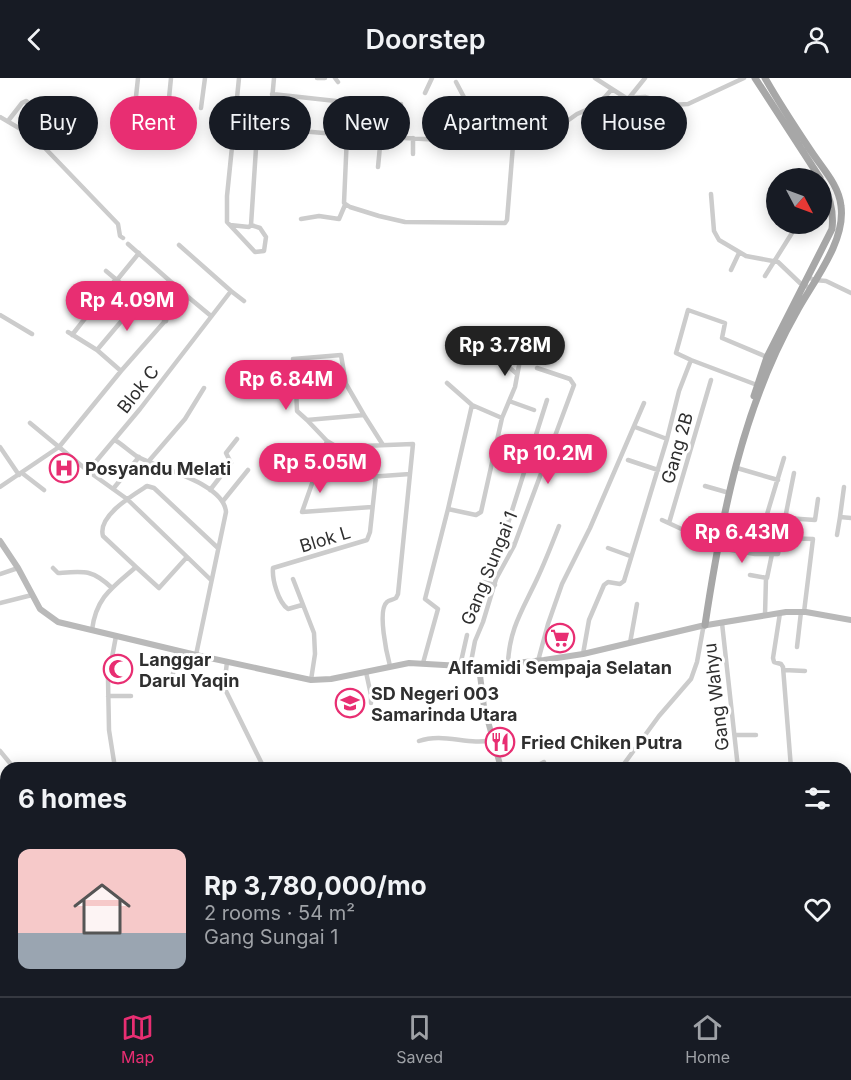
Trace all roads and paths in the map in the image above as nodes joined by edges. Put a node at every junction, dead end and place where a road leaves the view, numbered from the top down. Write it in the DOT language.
graph roads {
  1 [pos="138,78"];
  2 [pos="171,78"];
  3 [pos="205,78"];
  4 [pos="239,78"];
  5 [pos="274,78"];
  6 [pos="317,78"];
  7 [pos="325,78"];
  8 [pos="432,78"];
  9 [pos="595,78"];
  10 [pos="645,78"];
  11 [pos="744,78"];
  12 [pos="755,78"];
  13 [pos="765,78"];
  14 [pos="456,82"];
  15 [pos="612,89"];
  16 [pos="425,93"];
  17 [pos="272,94"];
  18 [pos="136,96"];
  19 [pos="169,96"];
  20 [pos="237,96"];
  21 [pos="463,96"];
  22 [pos="625,96"];
  23 [pos="632,96"];
  24 [pos="323,100"];
  25 [pos="687,104"];
  26 [pos="18,107"];
  27 [pos="201,108"];
  28 [pos="0,117"];
  29 [pos="569,120"];
  30 [pos="8,121"];
  31 [pos="323,133"];
  32 [pos="410,138"];
  33 [pos="413,138"];
  34 [pos="422,139"];
  35 [pos="231,150"];
  36 [pos="256,150"];
  37 [pos="346,150"];
  38 [pos="380,150"];
  39 [pos="513,150"];
  40 [pos="413,154"];
  41 [pos="378,167"];
  42 [pos="813,168"];
  43 [pos="711,194"];
  44 [pos="345,205"];
  45 [pos="301,219"];
  46 [pos="230,225"];
  47 [pos="251,225"];
  48 [pos="791,234"];
  49 [pos="829,234"];
  50 [pos="123,238"];
  51 [pos="128,244"];
  52 [pos="179,245"];
  53 [pos="139,253"];
  54 [pos="739,253"];
  55 [pos="774,260"];
  56 [pos="731,270"];
  57 [pos="106,271"];
  58 [pos="765,276"];
  59 [pos="807,277"];
  60 [pos="116,280"];
  61 [pos="815,280"];
  62 [pos="802,284"];
  63 [pos="810,288"];
  64 [pos="230,293"];
  65 [pos="851,293"];
  66 [pos="187,296"];
  67 [pos="140,299"];
  68 [pos="244,301"];
  69 [pos="0,315"];
  70 [pos="211,316"];
  71 [pos="166,321"];
  72 [pos="464,329"];
  73 [pos="32,334"];
  74 [pos="97,350"];
  75 [pos="528,350"];
  76 [pos="767,357"];
  77 [pos="691,360"];
  78 [pos="537,368"];
  79 [pos="121,370"];
  80 [pos="517,374"];
  81 [pos="711,380"];
  82 [pos="346,384"];
  83 [pos="447,384"];
  84 [pos="757,385"];
  85 [pos="204,388"];
  86 [pos="296,388"];
  87 [pos="548,400"];
  88 [pos="509,401"];
  89 [pos="644,403"];
  90 [pos="472,405"];
  91 [pos="534,410"];
  92 [pos="364,415"];
  93 [pos="502,418"];
  94 [pos="306,420"];
  95 [pos="30,423"];
  96 [pos="635,427"];
  97 [pos="667,439"];
  98 [pos="115,440"];
  99 [pos="237,440"];
  100 [pos="327,441"];
  101 [pos="383,445"];
  102 [pos="0,447"];
  103 [pos="59,447"];
  104 [pos="139,457"];
  105 [pos="784,458"];
  106 [pos="628,460"];
  107 [pos="148,462"];
  108 [pos="737,468"];
  109 [pos="248,470"];
  110 [pos="658,470"];
  111 [pos="88,471"];
  112 [pos="794,473"];
  113 [pos="20,474"];
  114 [pos="410,474"];
  115 [pos="376,476"];
  116 [pos="314,480"];
  117 [pos="778,480"];
  118 [pos="705,486"];
  119 [pos="0,487"];
  120 [pos="844,487"];
  121 [pos="113,489"];
  122 [pos="44,490"];
  123 [pos="210,490"];
  124 [pos="518,492"];
  125 [pos="726,492"];
  126 [pos="531,496"];
  127 [pos="127,499"];
  128 [pos="818,499"];
  129 [pos="223,501"];
  130 [pos="372,507"];
  131 [pos="448,509"];
  132 [pos="840,517"];
  133 [pos="786,518"];
  134 [pos="851,518"];
  135 [pos="662,520"];
  136 [pos="669,523"];
  137 [pos="559,526"];
  138 [pos="837,535"];
  139 [pos="782,538"];
  140 [pos="0,541"];
  141 [pos="514,546"];
  142 [pos="715,546"];
  143 [pos="218,548"];
  144 [pos="608,548"];
  145 [pos="755,554"];
  146 [pos="774,554"];
  147 [pos="630,556"];
  148 [pos="187,557"];
  149 [pos="136,567"];
  150 [pos="18,568"];
  151 [pos="53,568"];
  152 [pos="0,574"];
  153 [pos="750,575"];
  154 [pos="766,578"];
  155 [pos="293,579"];
  156 [pos="211,580"];
  157 [pos="483,582"];
  158 [pos="495,585"];
  159 [pos="112,588"];
  160 [pos="32,595"];
  161 [pos="0,603"];
  162 [pos="637,604"];
  163 [pos="302,605"];
  164 [pos="802,612"];
  165 [pos="780,613"];
  166 [pos="765,615"];
  167 [pos="851,620"];
  168 [pos="722,623"];
  169 [pos="703,627"];
  170 [pos="92,630"];
  171 [pos="467,635"];
  172 [pos="116,636"];
  173 [pos="630,643"];
  174 [pos="797,647"];
  175 [pos="177,651"];
  176 [pos="583,654"];
  177 [pos="196,655"];
  178 [pos="538,661"];
  179 [pos="227,662"];
  180 [pos="423,663"];
  181 [pos="508,664"];
  182 [pos="390,666"];
  183 [pos="460,666"];
  184 [pos="470,667"];
  185 [pos="479,667"];
  186 [pos="783,670"];
  187 [pos="805,670"];
  188 [pos="366,672"];
  189 [pos="172,679"];
  190 [pos="311,680"];
  191 [pos="108,696"];
  192 [pos="131,696"];
  193 [pos="371,703"];
  194 [pos="735,735"];
  195 [pos="756,735"];
  196 [pos="493,740"];
  197 [pos="419,741"];
  198 [pos="113,762"];
  199 [pos="261,762"];
  200 [pos="499,762"];
  201 [pos="625,762"];
  202 [pos="737,762"];
  203 [pos="791,762"];
  1 -- 18 [label="street"];
  2 -- 19 [label="street"];
  3 -- 27 [label="street"];
  4 -- 20 [label="street"];
  5 -- 17 [label="street"];
  6 -- 7 [label="street"];
  8 -- 16 [label="street"];
  9 -- 15 [label="street"];
  10 -- 23 [label="street"];
  11 -- 25 [label="street"];
  12 -- 42 [label="main road"];
  13 -- 61 [label="main road"];
  14 -- 21 [label="street"];
  15 -- 22 [label="street"];
  15 -- 29 [label="street"];
  17 -- 24 [label="street"];
  17 -- 31 [label="street"];
  26 -- 30 [label="street"];
  28 -- 30 [label="street"];
  30 -- 50 [label="street"];
  32 -- 33 [label="street"];
  33 -- 34 [label="street"];
  33 -- 40 [label="street"];
  35 -- 46 [label="street"];
  36 -- 47 [label="street"];
  37 -- 44 [label="street"];
  38 -- 41 [label="street"];
  39 -- 44 [label="street"];
  43 -- 54 [label="street"];
  44 -- 45 [label="street"];
  46 -- 47 [label="street"];
  46 -- 47 [label="street"];
  48 -- 55 [label="street"];
  49 -- 59 [label="main road"];
  51 -- 53 [label="street"];
  52 -- 64 [label="street"];
  53 -- 60 [label="street"];
  53 -- 66 [label="street"];
  54 -- 55 [label="street"];
  54 -- 56 [label="street"];
  55 -- 58 [label="street"];
  55 -- 62 [label="street"];
  57 -- 60 [label="street"];
  59 -- 61 [label="street"];
  59 -- 62 [label="main road"];
  60 -- 67 [label="street"];
  60 -- 74 [label="street"];
  61 -- 63 [label="main road"];
  61 -- 65 [label="street"];
  62 -- 63 [label="street"];
  62 -- 76 [label="main road"];
  63 -- 108 [label="main road"];
  64 -- 68 [label="street"];
  64 -- 70 [label="street, Blok C"];
  66 -- 70 [label="street"];
  66 -- 71 [label="street"];
  67 -- 71 [label="street"];
  67 -- 74 [label="street"];
  69 -- 73 [label="street"];
  70 -- 98 [label="street, Blok C"];
  71 -- 79 [label="street"];
  72 -- 80 [label="street"];
  74 -- 79 [label="street"];
  75 -- 80 [label="street"];
  76 -- 77 [label="street"];
  76 -- 84 [label="main road"];
  77 -- 84 [label="street"];
  77 -- 97 [label="street"];
  78 -- 126 [label="street, Gang Sungai 1"];
  79 -- 103 [label="street"];
  80 -- 88 [label="street"];
  81 -- 136 [label="street, Gang 2B"];
  82 -- 86 [label="street"];
  82 -- 86 [label="street"];
  82 -- 92 [label="street"];
  83 -- 90 [label="street"];
  84 -- 125 [label="main road"];
  85 -- 107 [label="street"];
  86 -- 94 [label="street"];
  87 -- 124 [label="street"];
  88 -- 91 [label="street"];
  88 -- 93 [label="street"];
  89 -- 96 [label="street"];
  90 -- 93 [label="street"];
  90 -- 131 [label="street"];
  92 -- 94 [label="street"];
  92 -- 101 [label="street"];
  93 -- 131 [label="street"];
  94 -- 100 [label="street"];
  95 -- 103 [label="street"];
  96 -- 97 [label="street"];
  96 -- 178 [label="street"];
  97 -- 110 [label="street"];
  98 -- 104 [label="street"];
  98 -- 111 [label="street, Blok C"];
  99 -- 123 [label="street"];
  100 -- 101 [label="street"];
  100 -- 116 [label="street"];
  101 -- 114 [label="street"];
  102 -- 113 [label="street"];
  103 -- 111 [label="street"];
  103 -- 113 [label="street"];
  104 -- 107 [label="street"];
  104 -- 121 [label="street"];
  105 -- 117 [label="street"];
  106 -- 110 [label="street"];
  107 -- 123 [label="street"];
  108 -- 117 [label="street"];
  108 -- 142 [label="main road"];
  109 -- 129 [label="street"];
  110 -- 147 [label="street"];
  111 -- 121 [label="street"];
  112 -- 133 [label="street"];
  113 -- 119 [label="street"];
  113 -- 122 [label="street"];
  114 -- 115 [label="street"];
  114 -- 182 [label="street"];
  115 -- 116 [label="street"];
  115 -- 130 [label="street"];
  116 -- 130 [label="street"];
  117 -- 145 [label="street"];
  118 -- 125 [label="street"];
  120 -- 132 [label="street"];
  121 -- 127 [label="street"];
  123 -- 129 [label="street"];
  124 -- 126 [label="street"];
  124 -- 141 [label="street"];
  125 -- 142 [label="main road"];
  126 -- 141 [label="street, Gang Sungai 1"];
  127 -- 143 [label="street"];
  127 -- 148 [label="street"];
  127 -- 149 [label="street"];
  128 -- 133 [label="street"];
  129 -- 143 [label="street"];
  130 -- 163 [label="street, Blok L"];
  131 -- 180 [label="street"];
  132 -- 134 [label="street"];
  132 -- 138 [label="street"];
  133 -- 139 [label="street"];
  135 -- 136 [label="street"];
  136 -- 142 [label="street"];
  137 -- 181 [label="street"];
  139 -- 146 [label="street"];
  139 -- 164 [label="street"];
  140 -- 150 [label="street"];
  141 -- 158 [label="street, Gang Sungai 1"];
  142 -- 145 [label="street"];
  142 -- 169 [label="main road"];
  143 -- 156 [label="street"];
  144 -- 147 [label="street"];
  145 -- 146 [label="street"];
  146 -- 154 [label="street"];
  147 -- 176 [label="street"];
  148 -- 149 [label="street"];
  148 -- 156 [label="street"];
  149 -- 159 [label="street"];
  150 -- 152 [label="street"];
  150 -- 160 [label="street"];
  151 -- 159 [label="street"];
  153 -- 154 [label="street"];
  154 -- 166 [label="street"];
  155 -- 163 [label="street"];
  156 -- 177 [label="street"];
  157 -- 158 [label="street"];
  158 -- 184 [label="street, Gang Sungai 1"];
  159 -- 170 [label="street"];
  160 -- 161 [label="street"];
  160 -- 170 [label="street"];
  162 -- 173 [label="street"];
  163 -- 190 [label="street"];
  164 -- 165 [label="street"];
  164 -- 167 [label="street"];
  164 -- 174 [label="street"];
  165 -- 166 [label="street"];
  165 -- 186 [label="street"];
  166 -- 168 [label="street"];
  168 -- 169 [label="street"];
  168 -- 194 [label="street, Gang Wahyu"];
  169 -- 173 [label="street"];
  169 -- 201 [label="street"];
  170 -- 172 [label="street"];
  171 -- 183 [label="street"];
  172 -- 175 [label="street"];
  172 -- 191 [label="street"];
  173 -- 176 [label="street"];
  175 -- 177 [label="street"];
  175 -- 189 [label="street"];
  176 -- 178 [label="street"];
  177 -- 179 [label="street"];
  178 -- 181 [label="street"];
  179 -- 190 [label="street"];
  179 -- 199 [label="street"];
  180 -- 182 [label="street"];
  180 -- 183 [label="street"];
  181 -- 185 [label="street"];
  182 -- 188 [label="street"];
  183 -- 184 [label="street"];
  184 -- 185 [label="street"];
  185 -- 196 [label="street"];
  186 -- 187 [label="street"];
  186 -- 203 [label="street"];
  188 -- 190 [label="street"];
  188 -- 193 [label="street"];
  191 -- 192 [label="street"];
  191 -- 198 [label="street"];
  194 -- 195 [label="street"];
  194 -- 202 [label="street, Gang Wahyu"];
  196 -- 197 [label="street"];
  196 -- 200 [label="street"];
}
